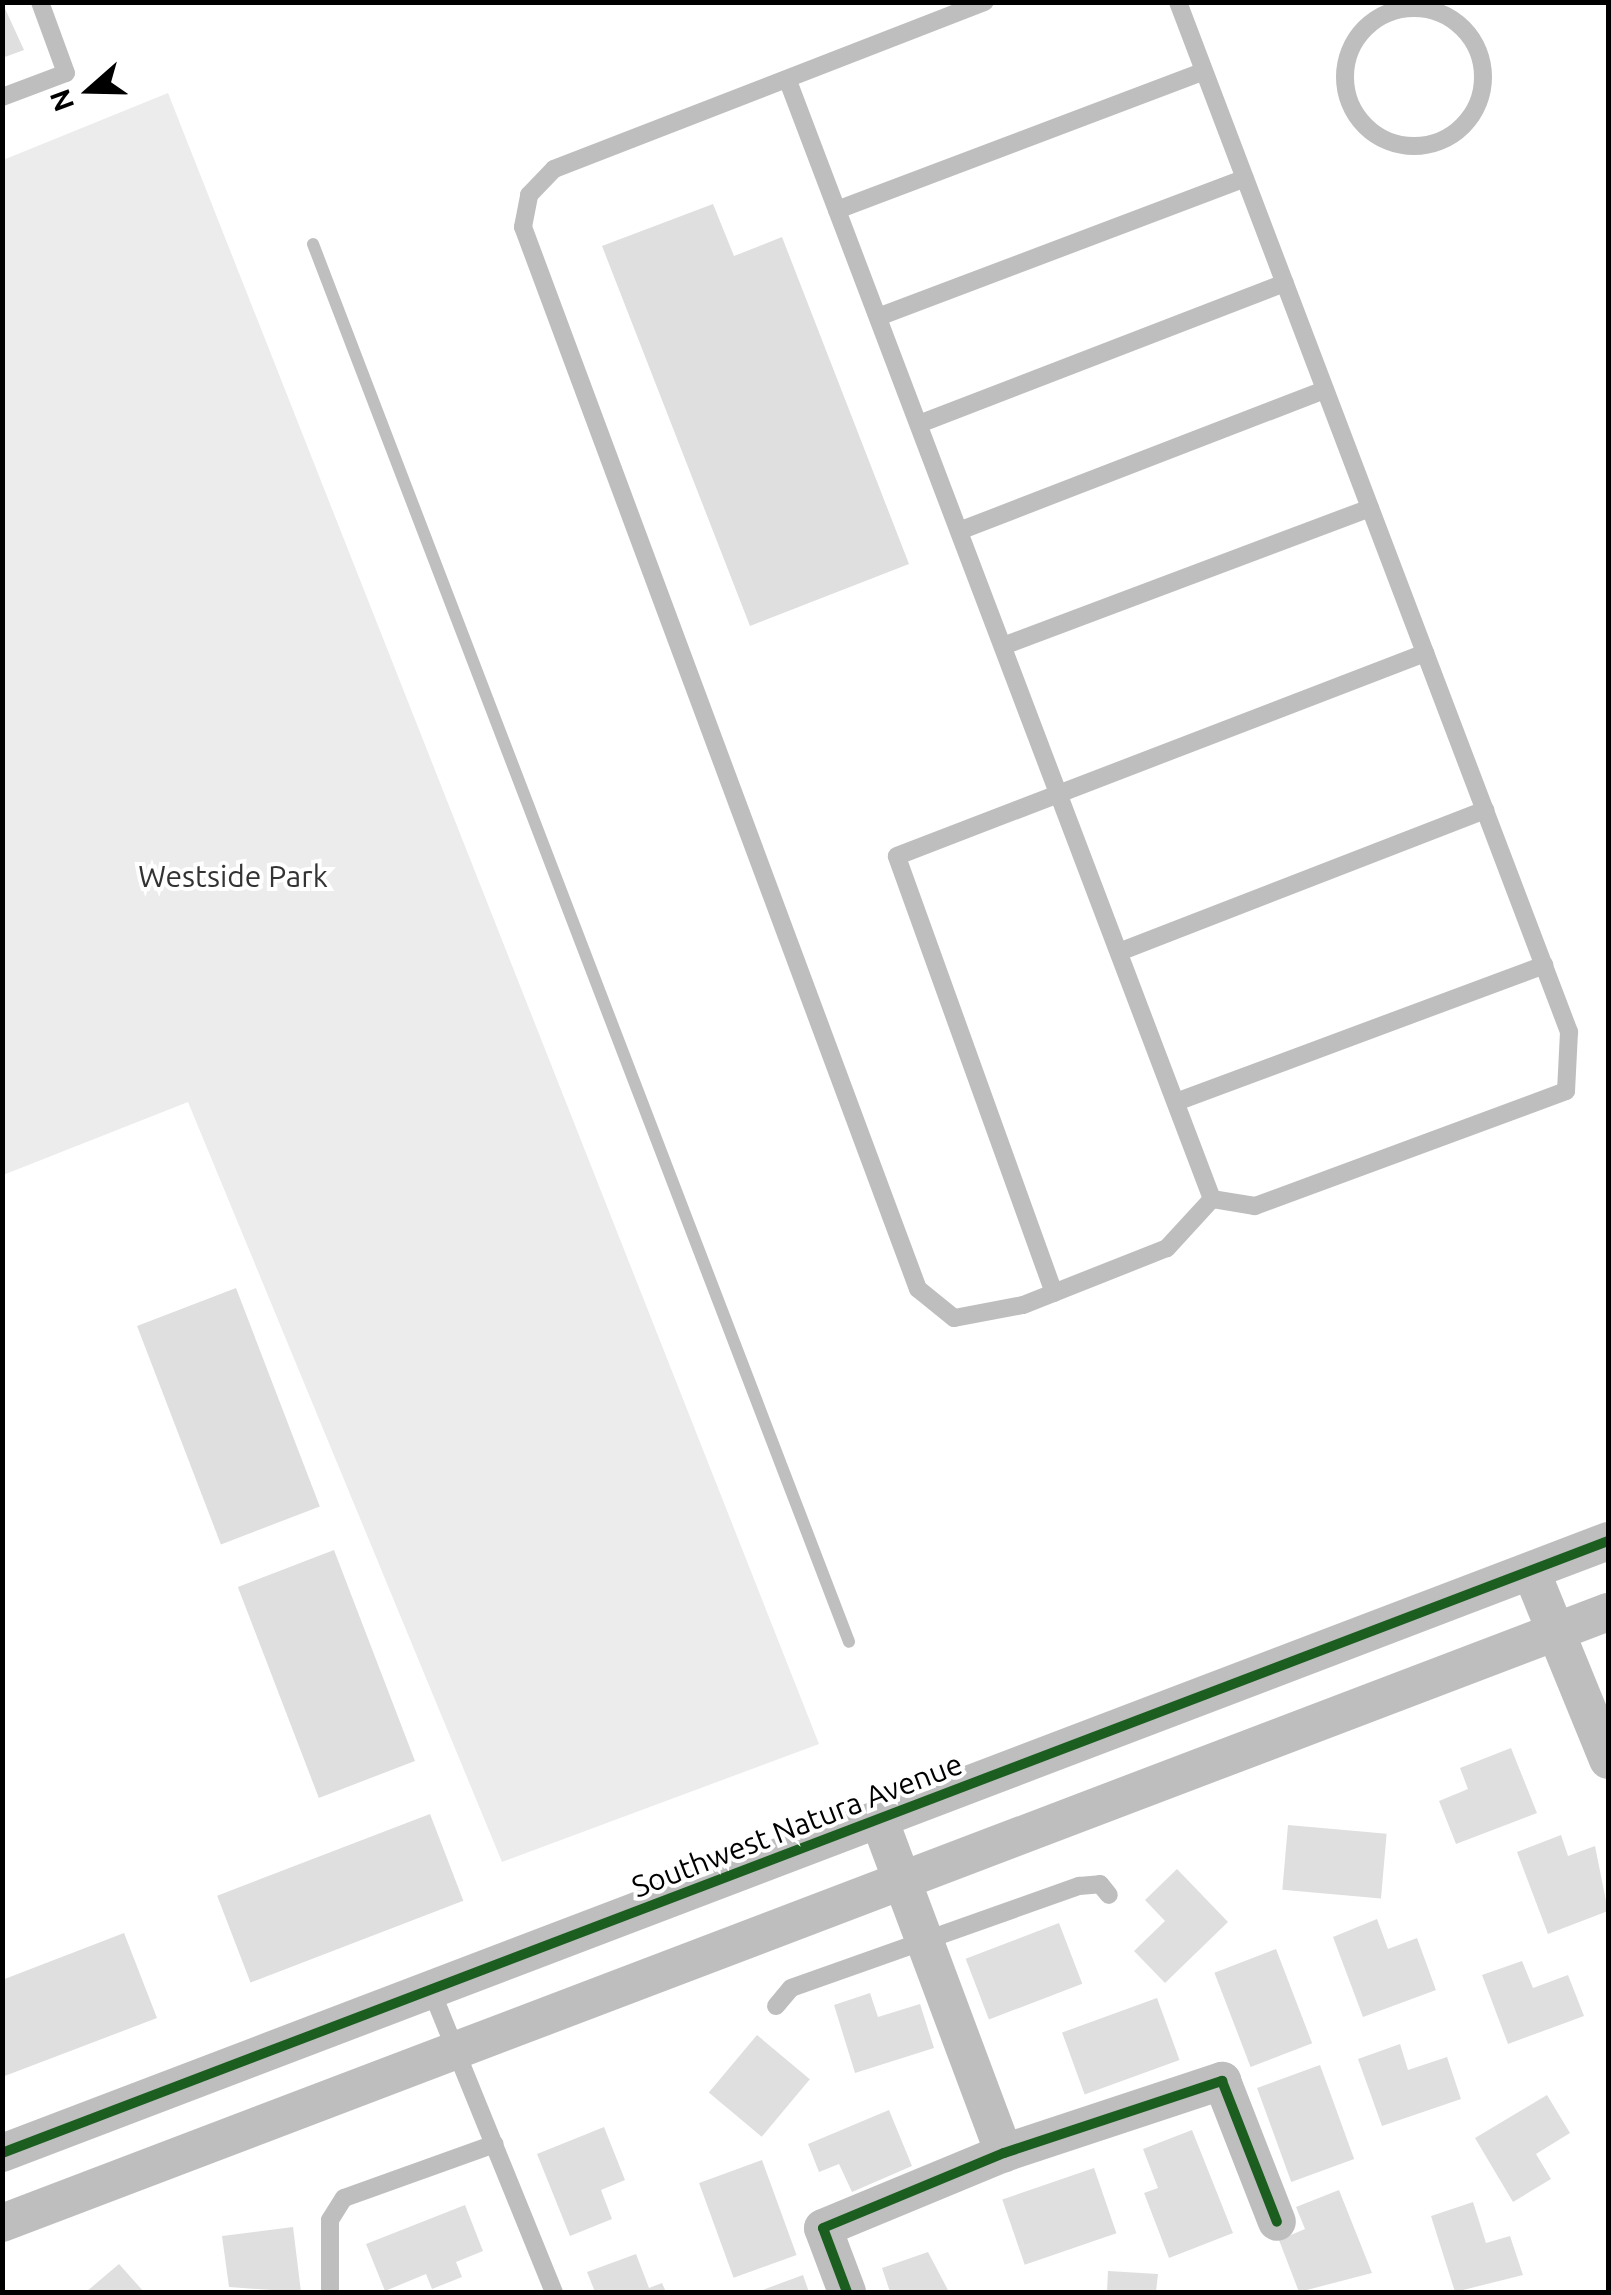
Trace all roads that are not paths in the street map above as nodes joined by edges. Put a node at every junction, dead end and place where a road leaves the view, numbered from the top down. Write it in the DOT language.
graph roads {
  1 [pos="40,2"];
  2 [pos="985,2"];
  3 [pos="1178,2"];
  4 [pos="1413,5"];
  5 [pos="1454,11"];
  6 [pos="1204,71"];
  7 [pos="788,81"];
  8 [pos="2,97"];
  9 [pos="1245,178"];
  10 [pos="837,210"];
  11 [pos="1285,282"];
  12 [pos="878,317"];
  13 [pos="1325,390"];
  14 [pos="919,424"];
  15 [pos="1370,508"];
  16 [pos="959,531"];
  17 [pos="1002,646"];
  18 [pos="1425,653"];
  19 [pos="1059,795"];
  20 [pos="1485,810"];
  21 [pos="1119,952"];
  22 [pos="1544,964"];
  23 [pos="1176,1102"];
  24 [pos="1212,1199"];
  25 [pos="1054,1293"];
  26 [pos="1608,1541"];
  27 [pos="1530,1571"];
  28 [pos="1608,1612"];
  29 [pos="1556,1632"];
  30 [pos="1594,1687"];
  31 [pos="1608,1760"];
  32 [pos="879,1820"];
  33 [pos="903,1882"];
  34 [pos="1109,1895"];
  35 [pos="925,1941"];
  36 [pos="432,1992"];
  37 [pos="776,2006"];
  38 [pos="456,2052"];
  39 [pos="495,2144"];
  40 [pos="2,2152"];
  41 [pos="1004,2153"];
  42 [pos="1277,2222"];
  43 [pos="2,2223"];
  44 [pos="330,2292"];
  45 [pos="554,2292"];
  46 [pos="846,2292"];
  1 -- 8 [label="lane"];
  2 -- 7 [label="lane"];
  3 -- 6 [label="lane"];
  4 -- 5 [label="lane"];
  4 -- 5 [label="lane"];
  6 -- 9 [label="lane"];
  6 -- 10 [label="lane"];
  7 -- 10 [label="lane"];
  7 -- 25 [label="lane"];
  9 -- 11 [label="lane"];
  9 -- 12 [label="lane"];
  10 -- 12 [label="lane"];
  11 -- 13 [label="lane"];
  11 -- 14 [label="lane"];
  12 -- 14 [label="lane"];
  13 -- 15 [label="lane"];
  13 -- 16 [label="lane"];
  14 -- 16 [label="lane"];
  15 -- 17 [label="lane"];
  15 -- 18 [label="lane"];
  16 -- 17 [label="lane"];
  17 -- 19 [label="lane"];
  18 -- 19 [label="lane"];
  18 -- 20 [label="lane"];
  19 -- 21 [label="lane"];
  19 -- 25 [label="lane"];
  20 -- 21 [label="lane"];
  20 -- 22 [label="lane"];
  21 -- 23 [label="lane"];
  22 -- 23 [label="lane"];
  22 -- 24 [label="lane"];
  23 -- 24 [label="lane"];
  24 -- 25 [label="lane"];
  26 -- 27 [label="street, Southwest Natura Avenue"];
  27 -- 29 [label="street"];
  27 -- 32 [label="street, Southwest Natura Avenue"];
  28 -- 29 [label="street"];
  29 -- 30 [label="street"];
  29 -- 33 [label="street"];
  30 -- 31 [label="street"];
  32 -- 33 [label="street"];
  32 -- 36 [label="street, Southwest Natura Avenue"];
  33 -- 35 [label="street"];
  33 -- 38 [label="street"];
  34 -- 35 [label="lane"];
  35 -- 37 [label="lane"];
  35 -- 41 [label="street"];
  36 -- 38 [label="lane"];
  36 -- 40 [label="street, Southwest Natura Avenue"];
  38 -- 39 [label="lane"];
  38 -- 43 [label="street"];
  39 -- 44 [label="lane"];
  39 -- 45 [label="lane"];
  41 -- 42 [label="street"];
  41 -- 46 [label="street"];
}
